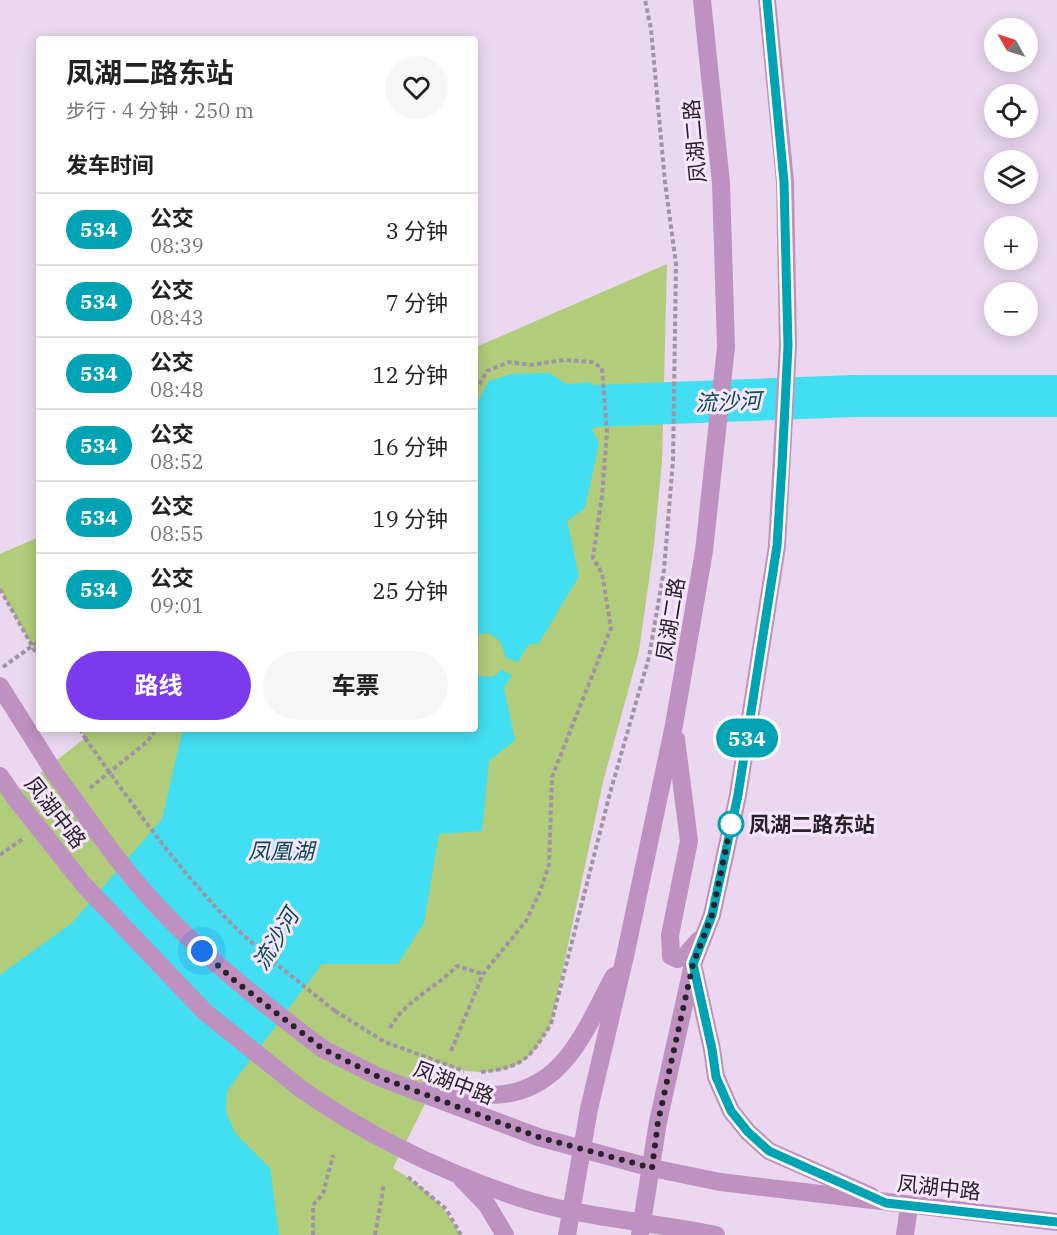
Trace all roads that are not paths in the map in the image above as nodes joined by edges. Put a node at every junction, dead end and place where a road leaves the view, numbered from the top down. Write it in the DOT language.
graph roads {
  1 [pos="702,0"];
  2 [pos="767,0"];
  3 [pos="0,686"];
  4 [pos="674,725"];
  5 [pos="0,776"];
  6 [pos="712,915"];
  7 [pos="626,952"];
  8 [pos="693,964"];
  9 [pos="405,1088"];
  10 [pos="403,1148"];
  11 [pos="582,1150"];
  12 [pos="652,1168"];
  13 [pos="886,1203"];
  14 [pos="909,1207"];
  15 [pos="570,1209"];
  16 [pos="1057,1222"];
  17 [pos="641,1228"];
  18 [pos="506,1235"];
  19 [pos="567,1235"];
  20 [pos="716,1235"];
  21 [pos="905,1235"];
  1 -- 4 [label="street, 凤湖二路"];
  2 -- 6 [label="street"];
  3 -- 9 [label="street, 凤湖中路, bridge"];
  4 -- 6 [label="street"];
  4 -- 7 [label="street, 凤湖二路"];
  5 -- 10 [label="street, 凤湖中路, bridge"];
  6 -- 8 [label="street"];
  7 -- 9 [label="street"];
  7 -- 11 [label="street, 凤湖二路"];
  8 -- 12 [label="street"];
  8 -- 13 [label="street"];
  9 -- 11 [label="street, 凤湖中路"];
  10 -- 15 [label="street, 凤湖中路"];
  10 -- 18 [label="street"];
  11 -- 12 [label="street, 凤湖中路"];
  11 -- 15 [label="street, 凤湖二路"];
  12 -- 13 [label="street, 凤湖中路"];
  12 -- 17 [label="street"];
  13 -- 14 [label="street, 凤湖中路"];
  14 -- 16 [label="street, 凤湖中路"];
  14 -- 21 [label="street"];
  15 -- 17 [label="street, 凤湖中路"];
  15 -- 19 [label="street, 凤湖二路"];
  17 -- 20 [label="street, 凤湖中路"];
}
